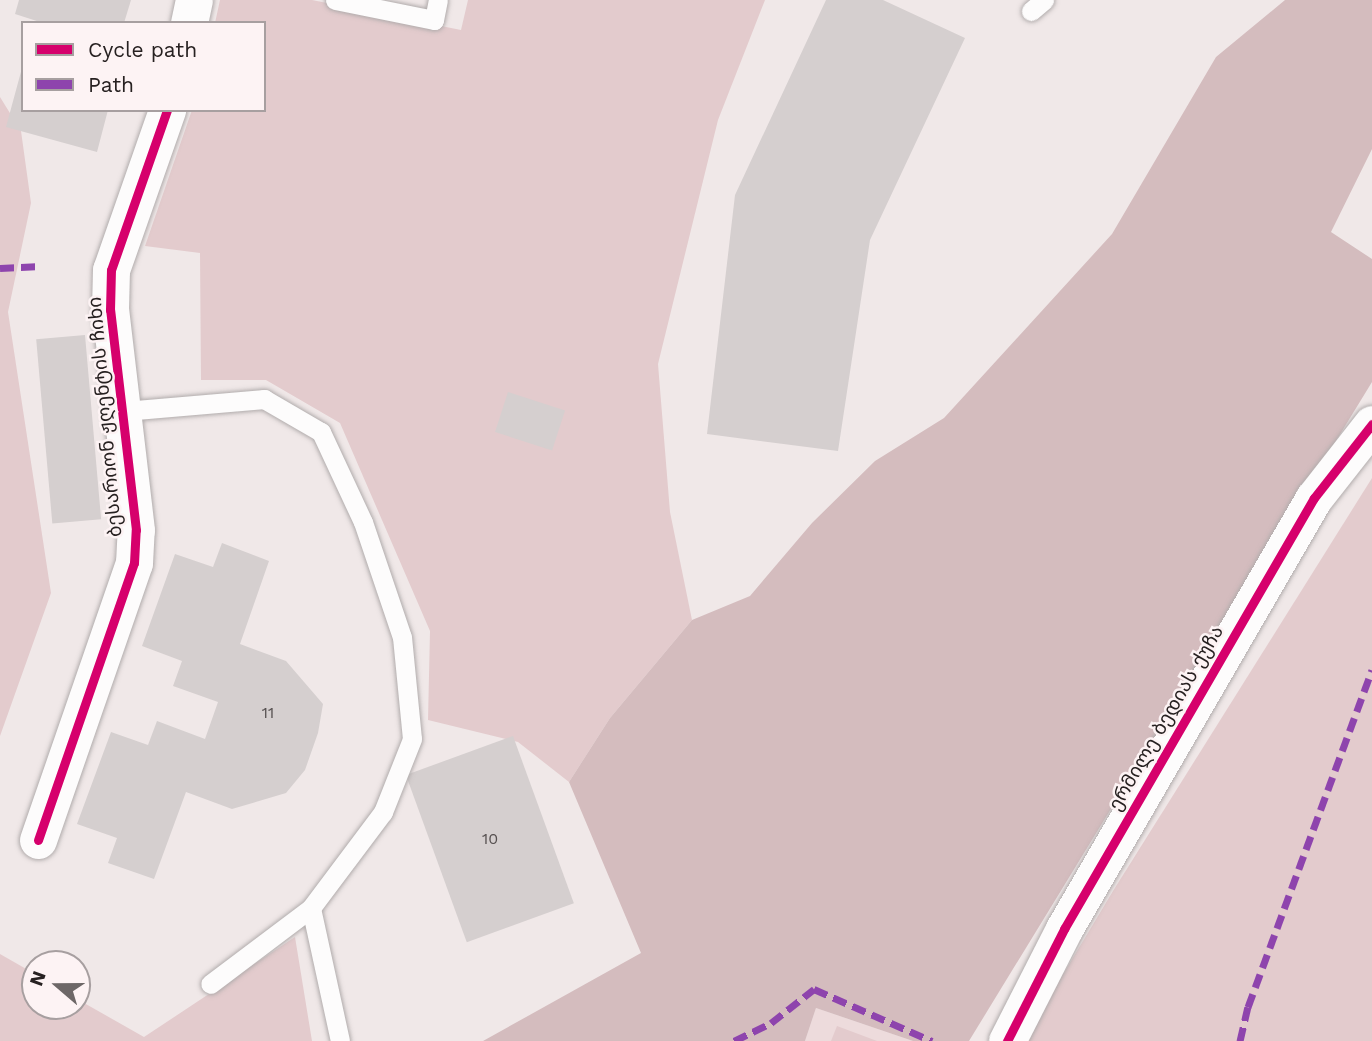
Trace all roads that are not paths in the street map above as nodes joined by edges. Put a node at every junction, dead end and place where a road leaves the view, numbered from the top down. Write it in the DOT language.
graph roads {
  1 [pos="194,0"];
  2 [pos="335,0"];
  3 [pos="438,0"];
  4 [pos="189,21"];
  5 [pos="166,112"];
  6 [pos="124,411"];
  7 [pos="1372,424"];
  8 [pos="38,840"];
  9 [pos="311,908"];
  10 [pos="210,984"];
  11 [pos="340,1041"];
  12 [pos="1007,1041"];
  1 -- 4 [label="street"];
  2 -- 3 [label="lane"];
  5 -- 6 [label="street, ბესარიონ ჟღენტის ჩიხი"];
  6 -- 8 [label="street, ბესარიონ ჟღენტის ჩიხი"];
  6 -- 9 [label="lane"];
  7 -- 12 [label="street, ერმილე ბედიას ქუჩა"];
  9 -- 10 [label="lane"];
  9 -- 11 [label="lane"];
}
